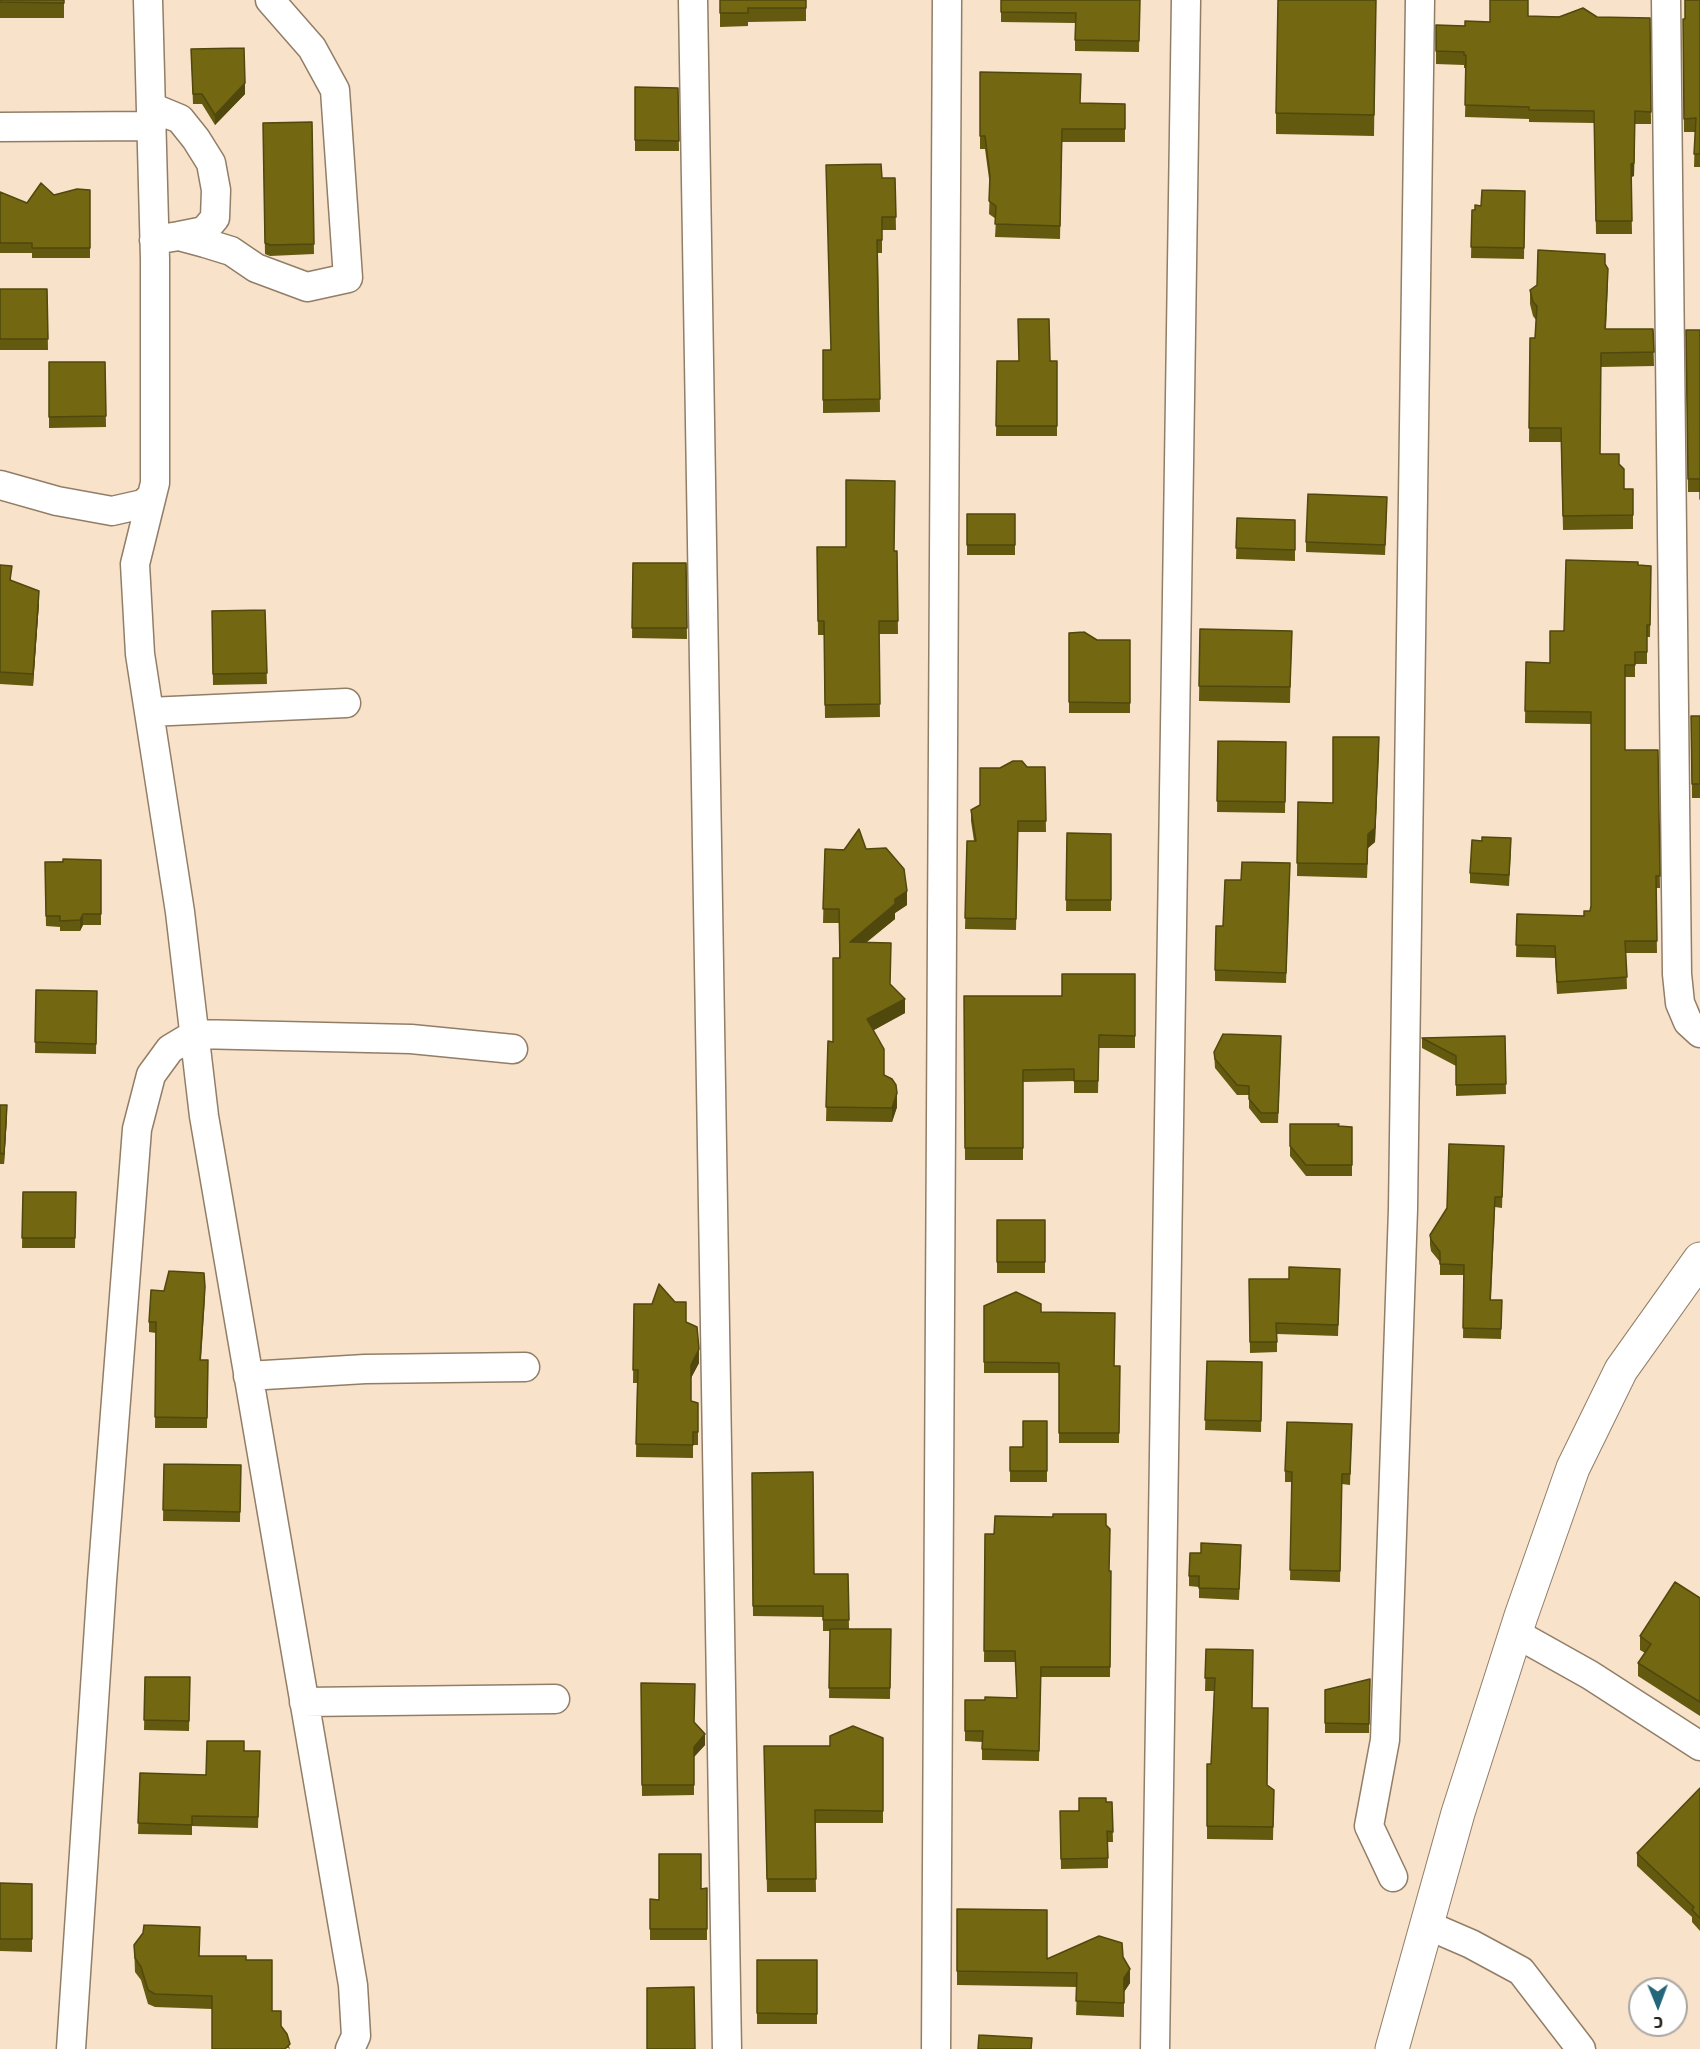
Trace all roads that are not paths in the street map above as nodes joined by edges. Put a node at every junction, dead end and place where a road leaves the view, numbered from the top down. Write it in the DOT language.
graph roads {
  1 [pos="148,0"];
  2 [pos="270,0"];
  3 [pos="693,0"];
  4 [pos="947,0"];
  5 [pos="1186,0"];
  6 [pos="1420,0"];
  7 [pos="1666,0"];
  8 [pos="151,116"];
  9 [pos="0,127"];
  10 [pos="167,238"];
  11 [pos="0,485"];
  12 [pos="151,497"];
  13 [pos="112,510"];
  14 [pos="135,564"];
  15 [pos="346,704"];
  16 [pos="149,712"];
  17 [pos="195,1034"];
  18 [pos="1700,1034"];
  19 [pos="513,1049"];
  20 [pos="1700,1259"];
  21 [pos="525,1367"];
  22 [pos="248,1376"];
  23 [pos="1515,1633"];
  24 [pos="555,1699"];
  25 [pos="304,1702"];
  26 [pos="1700,1746"];
  27 [pos="1393,1877"];
  28 [pos="1427,1925"];
  29 [pos="71,2049"];
  30 [pos="350,2049"];
  31 [pos="727,2049"];
  32 [pos="936,2049"];
  33 [pos="1155,2049"];
  34 [pos="1392,2049"];
  35 [pos="1581,2049"];
  1 -- 8 [label="street"];
  2 -- 10 [label="street"];
  3 -- 31 [label="street"];
  4 -- 32 [label="street"];
  5 -- 33 [label="street"];
  6 -- 27 [label="street"];
  7 -- 18 [label="street"];
  8 -- 9 [label="street"];
  8 -- 10 [label="street"];
  8 -- 10 [label="street"];
  10 -- 12 [label="street"];
  11 -- 13 [label="street"];
  12 -- 13 [label="street"];
  12 -- 14 [label="street"];
  13 -- 14 [label="street"];
  14 -- 16 [label="street"];
  15 -- 16 [label="street"];
  16 -- 17 [label="street"];
  17 -- 19 [label="street"];
  17 -- 22 [label="street"];
  17 -- 29 [label="street"];
  20 -- 23 [label="main road"];
  21 -- 22 [label="street"];
  22 -- 25 [label="street"];
  23 -- 26 [label="street"];
  23 -- 28 [label="main road"];
  24 -- 25 [label="street"];
  25 -- 30 [label="street"];
  28 -- 34 [label="main road"];
  28 -- 35 [label="street"];
}
